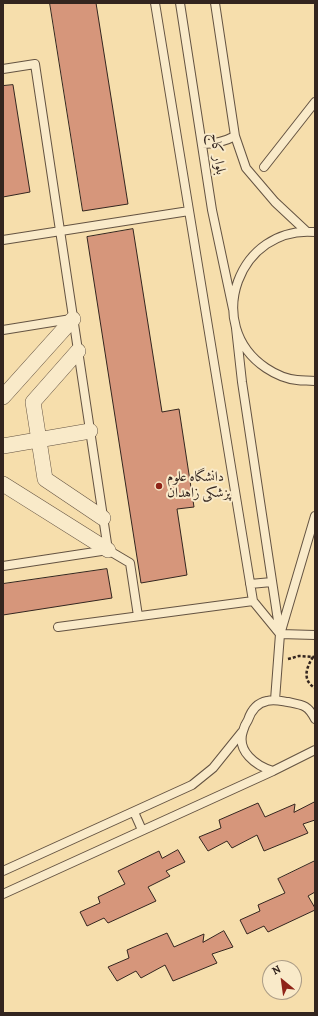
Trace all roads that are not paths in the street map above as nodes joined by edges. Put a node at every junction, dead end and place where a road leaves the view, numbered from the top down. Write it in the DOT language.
graph roads {
  1 [pos="155,3"];
  2 [pos="180,3"];
  3 [pos="214,3"];
  4 [pos="3,69"];
  5 [pos="315,102"];
  6 [pos="235,136"];
  7 [pos="202,144"];
  8 [pos="264,167"];
  9 [pos="189,211"];
  10 [pos="60,231"];
  11 [pos="306,231"];
  12 [pos="315,232"];
  13 [pos="3,240"];
  14 [pos="233,309"];
  15 [pos="73,319"];
  16 [pos="236,328"];
  17 [pos="3,330"];
  18 [pos="78,351"];
  19 [pos="315,381"];
  20 [pos="3,397"];
  21 [pos="90,431"];
  22 [pos="39,440"];
  23 [pos="3,446"];
  24 [pos="3,484"];
  25 [pos="315,516"];
  26 [pos="103,518"];
  27 [pos="108,550"];
  28 [pos="3,566"];
  29 [pos="272,582"];
  30 [pos="250,584"];
  31 [pos="253,601"];
  32 [pos="138,616"];
  33 [pos="58,627"];
  34 [pos="280,634"];
  35 [pos="315,635"];
  36 [pos="276,700"];
  37 [pos="305,705"];
  38 [pos="315,707"];
  39 [pos="315,719"];
  40 [pos="242,732"];
  41 [pos="314,749"];
  42 [pos="273,771"];
  43 [pos="134,812"];
  44 [pos="142,830"];
  45 [pos="3,872"];
  46 [pos="3,894"];
  1 -- 9 [label="lane"];
  2 -- 7 [label="lane, بلوار کاج"];
  3 -- 6 [label="lane, بلوار کاج"];
  4 -- 10 [label="lane"];
  5 -- 8 [label="lane"];
  6 -- 7 [label="lane"];
  6 -- 11 [label="lane, بلوار کاج"];
  7 -- 14 [label="lane, بلوار کاج"];
  9 -- 10 [label="lane"];
  9 -- 30 [label="lane"];
  10 -- 13 [label="lane"];
  10 -- 15 [label="lane"];
  11 -- 12 [label="lane"];
  11 -- 14 [label="lane"];
  14 -- 16 [label="lane"];
  15 -- 17 [label="lane"];
  15 -- 18 [label="lane"];
  15 -- 20 [label="street"];
  16 -- 19 [label="lane"];
  16 -- 29 [label="lane"];
  18 -- 21 [label="lane"];
  18 -- 22 [label="street"];
  21 -- 22 [label="street"];
  21 -- 26 [label="lane"];
  22 -- 23 [label="street"];
  22 -- 26 [label="street"];
  24 -- 27 [label="street"];
  25 -- 34 [label="lane"];
  26 -- 27 [label="lane"];
  27 -- 28 [label="lane"];
  27 -- 32 [label="lane"];
  29 -- 30 [label="lane"];
  29 -- 34 [label="lane"];
  30 -- 31 [label="lane"];
  31 -- 32 [label="lane"];
  31 -- 34 [label="lane"];
  32 -- 33 [label="lane"];
  34 -- 35 [label="lane"];
  34 -- 36 [label="lane"];
  36 -- 37 [label="lane"];
  36 -- 40 [label="lane"];
  37 -- 38 [label="lane"];
  37 -- 39 [label="lane"];
  40 -- 42 [label="lane"];
  40 -- 43 [label="lane"];
  41 -- 42 [label="lane"];
  42 -- 44 [label="lane"];
  43 -- 44 [label="lane"];
  43 -- 45 [label="lane"];
  44 -- 46 [label="lane"];
}
